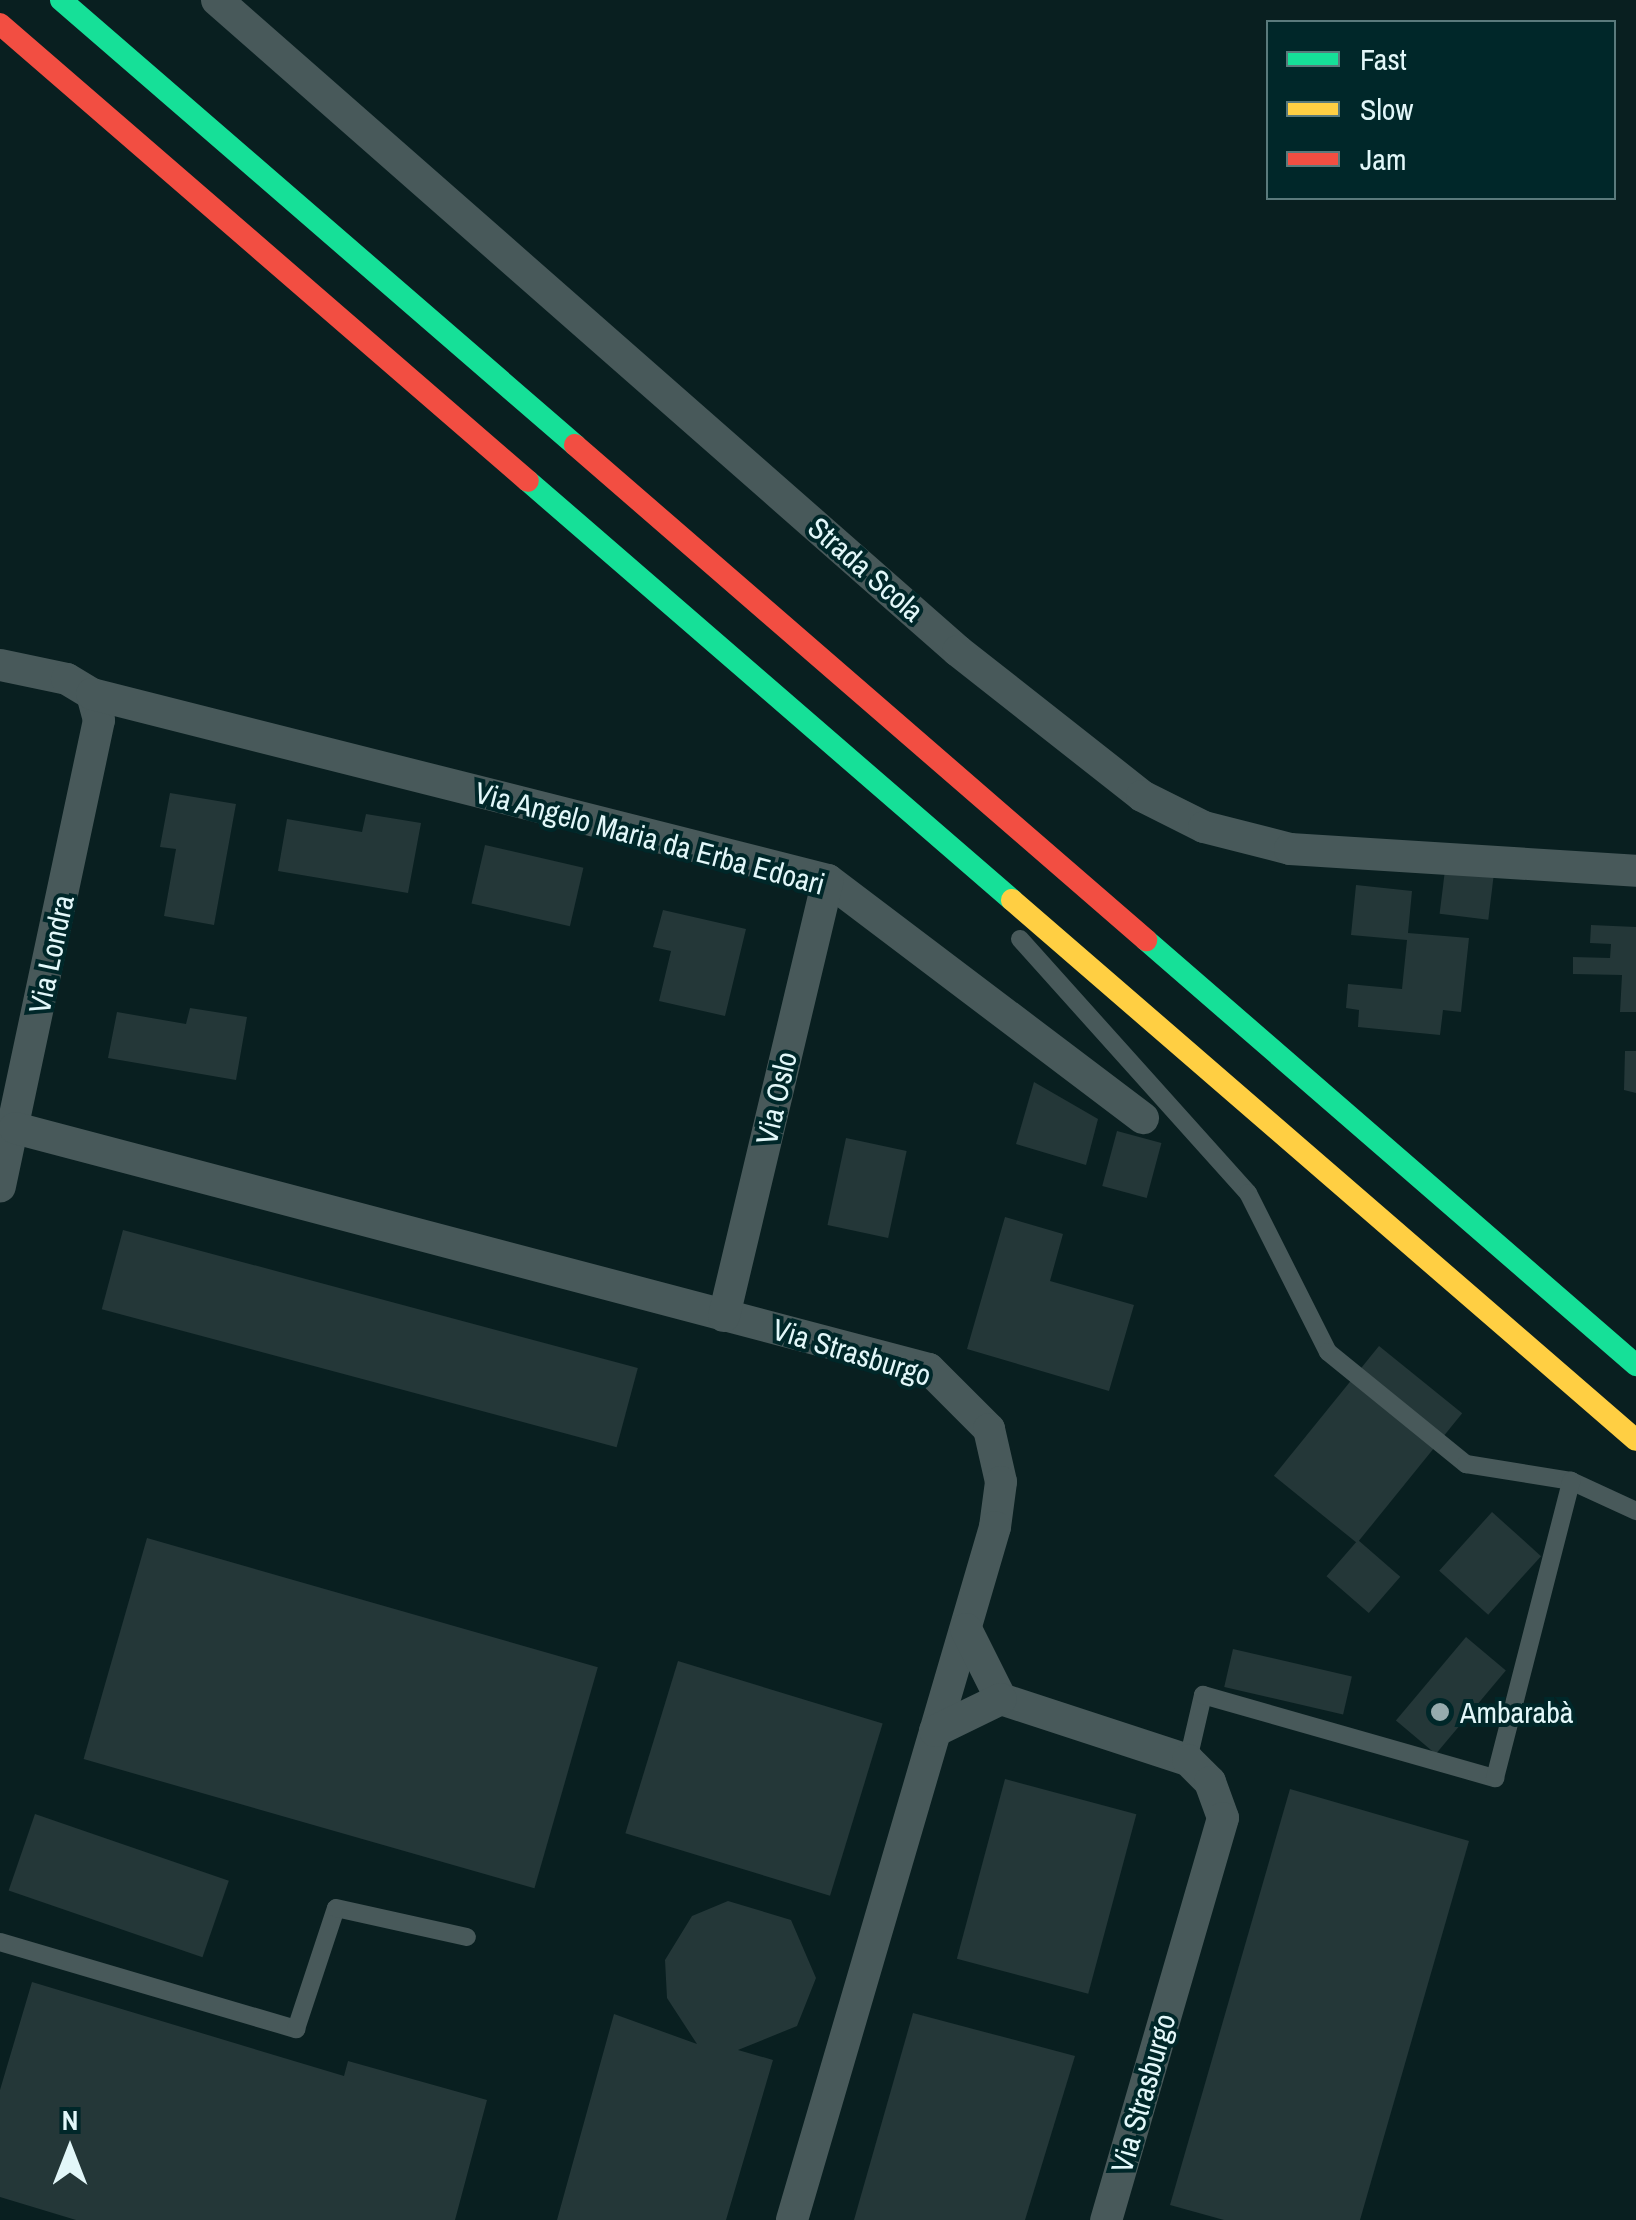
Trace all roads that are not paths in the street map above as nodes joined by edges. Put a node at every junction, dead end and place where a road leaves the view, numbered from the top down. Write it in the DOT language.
graph roads {
  1 [pos="61,0"];
  2 [pos="218,0"];
  3 [pos="0,24"];
  4 [pos="0,665"];
  5 [pos="95,707"];
  6 [pos="888,792"];
  7 [pos="1636,871"];
  8 [pos="828,880"];
  9 [pos="1143,1118"];
  10 [pos="15,1128"];
  11 [pos="1399,1159"];
  12 [pos="0,1188"];
  13 [pos="1599,1302"];
  14 [pos="724,1316"];
  15 [pos="1636,1365"];
  16 [pos="1636,1440"];
  17 [pos="1571,1481"];
  18 [pos="1636,1511"];
  19 [pos="966,1629"];
  20 [pos="1000,1699"];
  21 [pos="936,1731"];
  22 [pos="1188,1760"];
  23 [pos="467,1937"];
  24 [pos="0,1942"];
  25 [pos="792,2220"];
  26 [pos="1106,2220"];
  1 -- 11 [label="highway"];
  2 -- 7 [label="street, Strada Scola"];
  3 -- 6 [label="highway"];
  4 -- 5 [label="street, Via Angelo Maria da Erba Edoari"];
  5 -- 8 [label="street, Via Angelo Maria da Erba Edoari"];
  5 -- 10 [label="street, Via Londra"];
  6 -- 16 [label="highway"];
  6 -- 17 [label="lane"];
  8 -- 9 [label="street, Via Angelo Maria da Erba Edoari"];
  8 -- 14 [label="street, Via Oslo"];
  10 -- 12 [label="street, Via Londra"];
  10 -- 14 [label="street, Via Strasburgo"];
  11 -- 13 [label="lane"];
  11 -- 15 [label="highway"];
  14 -- 19 [label="street, Via Strasburgo"];
  17 -- 18 [label="lane"];
  17 -- 22 [label="lane"];
  19 -- 20 [label="street"];
  19 -- 21 [label="street, Via Strasburgo"];
  20 -- 21 [label="street"];
  20 -- 22 [label="street"];
  21 -- 25 [label="street, Via Strasburgo"];
  22 -- 26 [label="street, Via Strasburgo"];
  23 -- 24 [label="lane"];
}
